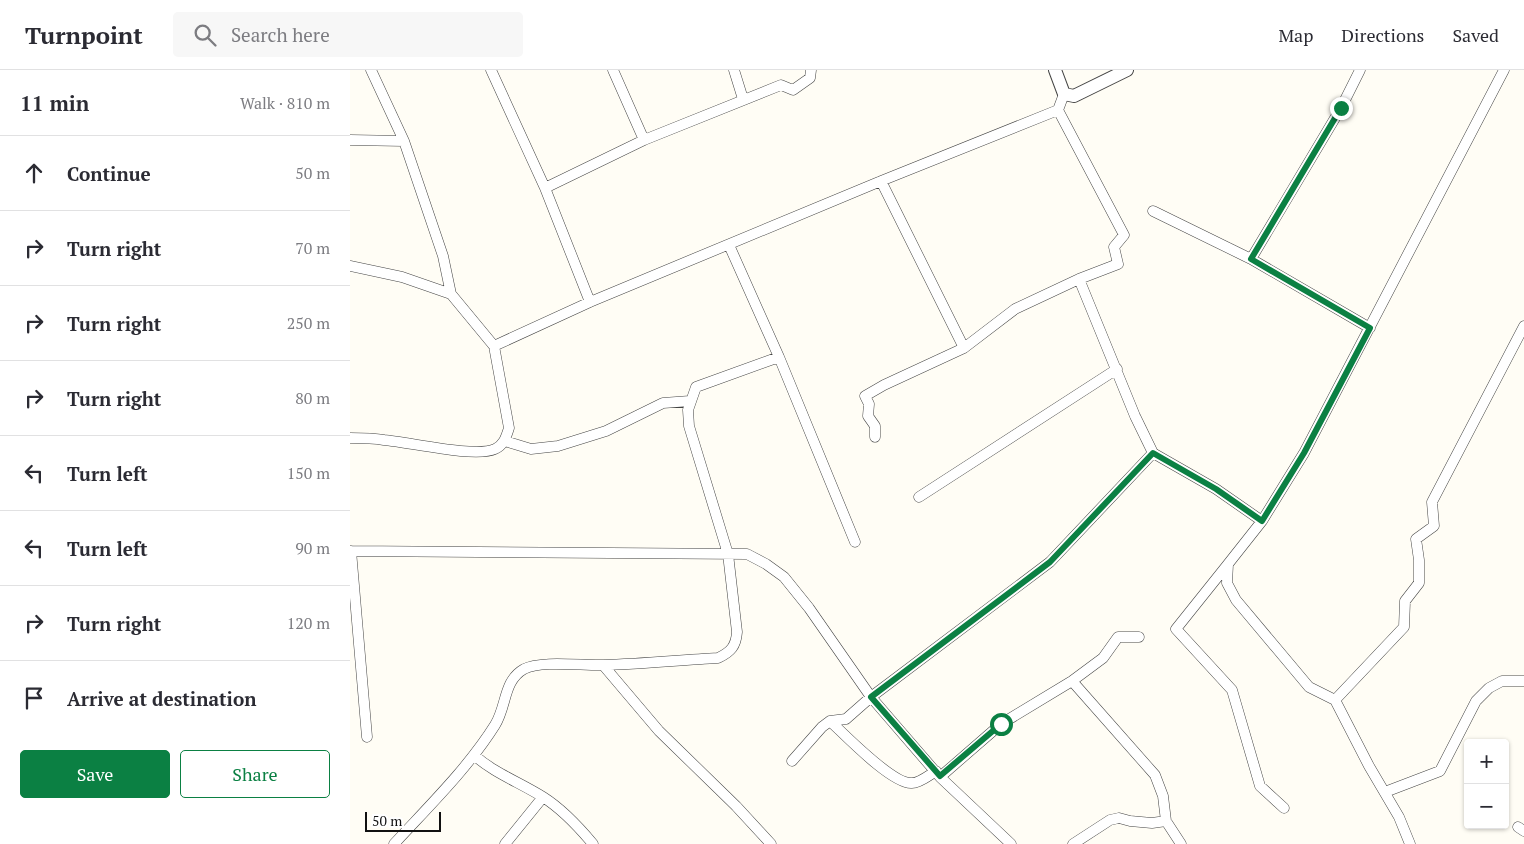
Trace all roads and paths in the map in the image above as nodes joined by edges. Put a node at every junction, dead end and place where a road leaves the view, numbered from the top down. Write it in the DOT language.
graph roads {
  1 [pos="371,70"];
  2 [pos="491,70"];
  3 [pos="613,70"];
  4 [pos="734,70"];
  5 [pos="811,70"];
  6 [pos="1055,70"];
  7 [pos="1126,70"];
  8 [pos="1360,70"];
  9 [pos="1504,70"];
  10 [pos="1064,94"];
  11 [pos="743,99"];
  12 [pos="1058,110"];
  13 [pos="350,140"];
  14 [pos="644,140"];
  15 [pos="404,141"];
  16 [pos="881,180"];
  17 [pos="544,188"];
  18 [pos="1153,211"];
  19 [pos="729,245"];
  20 [pos="1251,259"];
  21 [pos="350,266"];
  22 [pos="1079,279"];
  23 [pos="451,294"];
  24 [pos="590,302"];
  25 [pos="1524,326"];
  26 [pos="1370,328"];
  27 [pos="494,346"];
  28 [pos="964,348"];
  29 [pos="778,357"];
  30 [pos="1117,369"];
  31 [pos="690,401"];
  32 [pos="350,438"];
  33 [pos="875,438"];
  34 [pos="505,440"];
  35 [pos="1153,453"];
  36 [pos="919,497"];
  37 [pos="1262,521"];
  38 [pos="855,542"];
  39 [pos="351,551"];
  40 [pos="728,554"];
  41 [pos="1228,564"];
  42 [pos="1139,637"];
  43 [pos="603,665"];
  44 [pos="1072,681"];
  45 [pos="1524,681"];
  46 [pos="871,697"];
  47 [pos="1335,700"];
  48 [pos="830,721"];
  49 [pos="367,737"];
  50 [pos="474,755"];
  51 [pos="792,761"];
  52 [pos="938,774"];
  53 [pos="1385,792"];
  54 [pos="543,797"];
  55 [pos="1284,808"];
  56 [pos="1166,821"];
  57 [pos="394,844"];
  58 [pos="505,844"];
  59 [pos="592,844"];
  60 [pos="771,844"];
  61 [pos="1011,844"];
  62 [pos="1073,844"];
  63 [pos="1181,844"];
  64 [pos="1410,844"];
  1 -- 15 [label="street"];
  2 -- 17 [label="street"];
  3 -- 14 [label="street"];
  4 -- 11 [label="street"];
  5 -- 11 [label="street"];
  6 -- 10 [label="street"];
  7 -- 10 [label="street"];
  8 -- 20 [label="street"];
  9 -- 26 [label="street"];
  10 -- 12 [label="street"];
  11 -- 14 [label="street"];
  12 -- 16 [label="street"];
  12 -- 22 [label="street"];
  13 -- 15 [label="street"];
  14 -- 17 [label="street"];
  15 -- 23 [label="street"];
  16 -- 19 [label="street"];
  16 -- 28 [label="street"];
  17 -- 24 [label="street"];
  18 -- 20 [label="street"];
  19 -- 24 [label="street"];
  19 -- 29 [label="street"];
  20 -- 26 [label="street"];
  21 -- 23 [label="street"];
  22 -- 28 [label="street"];
  22 -- 30 [label="street"];
  23 -- 27 [label="street"];
  24 -- 27 [label="street"];
  25 -- 47 [label="street"];
  26 -- 37 [label="street"];
  27 -- 34 [label="street"];
  28 -- 33 [label="street"];
  29 -- 31 [label="street"];
  29 -- 38 [label="street"];
  30 -- 35 [label="street"];
  30 -- 36 [label="street"];
  31 -- 34 [label="street"];
  31 -- 40 [label="street"];
  32 -- 34 [label="street"];
  35 -- 37 [label="street"];
  35 -- 46 [label="street"];
  37 -- 41 [label="street"];
  39 -- 40 [label="street"];
  39 -- 49 [label="street"];
  40 -- 43 [label="street"];
  40 -- 46 [label="street"];
  41 -- 47 [label="street"];
  41 -- 55 [label="street"];
  42 -- 44 [label="street"];
  43 -- 50 [label="street"];
  43 -- 60 [label="street"];
  44 -- 52 [label="street"];
  44 -- 56 [label="street"];
  45 -- 53 [label="street"];
  46 -- 48 [label="street"];
  46 -- 52 [label="street"];
  47 -- 53 [label="street"];
  48 -- 51 [label="street"];
  48 -- 52 [label="street"];
  50 -- 54 [label="street"];
  50 -- 57 [label="street"];
  52 -- 61 [label="street"];
  53 -- 64 [label="street"];
  54 -- 58 [label="street"];
  54 -- 59 [label="street"];
  56 -- 62 [label="street"];
  56 -- 63 [label="street"];
}
